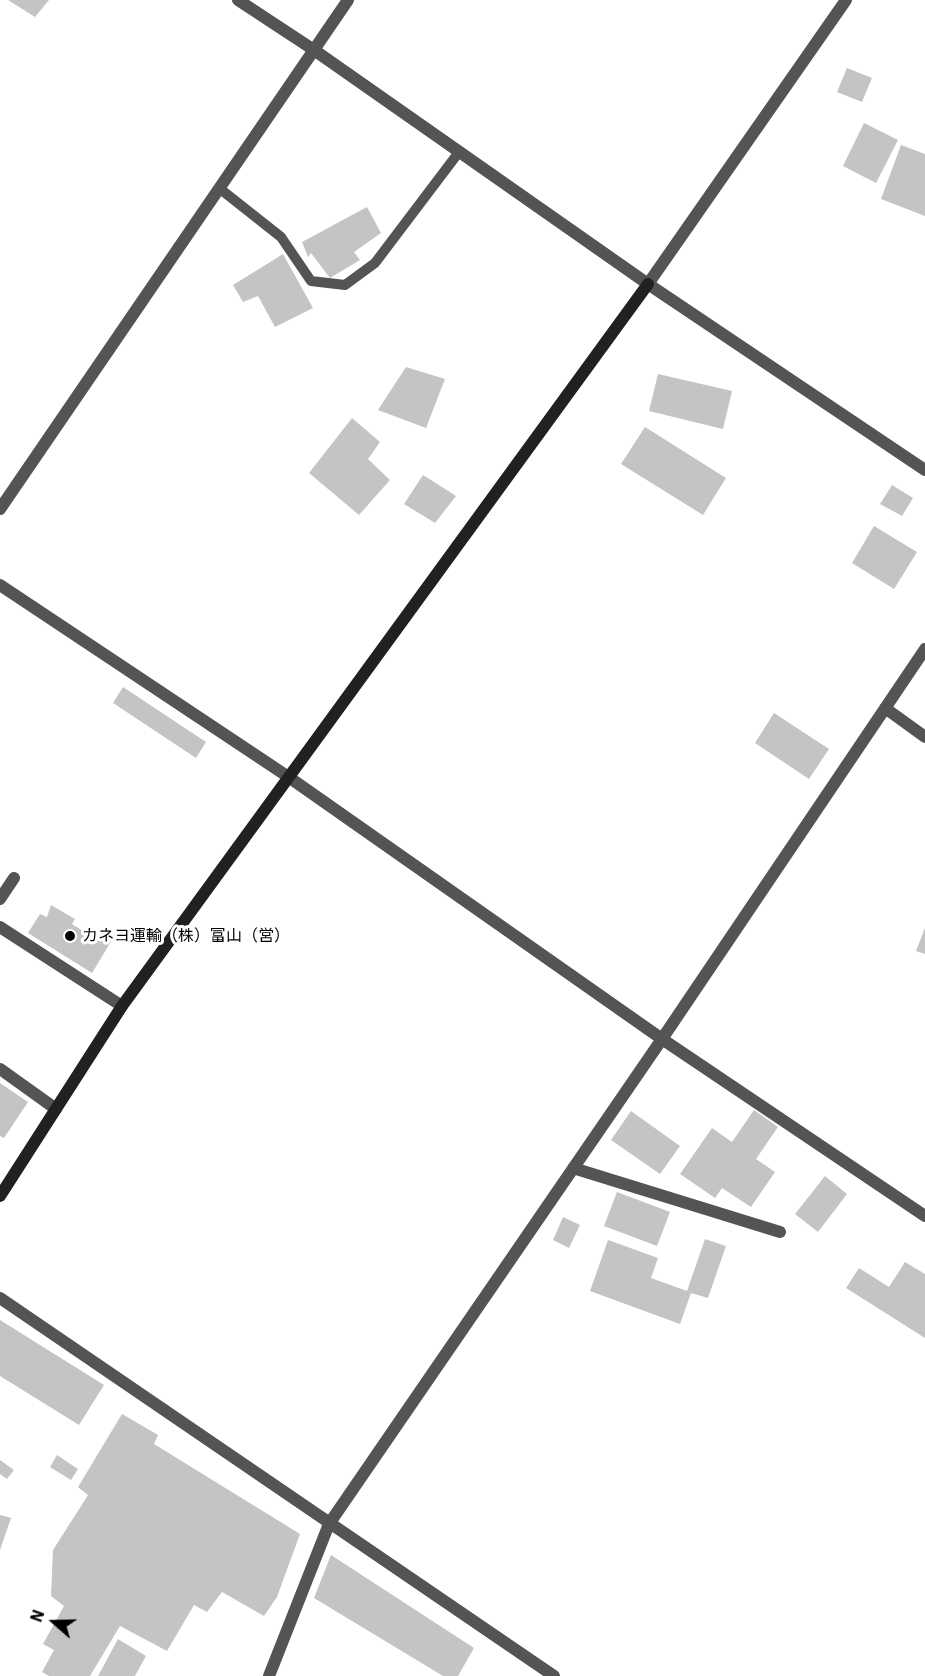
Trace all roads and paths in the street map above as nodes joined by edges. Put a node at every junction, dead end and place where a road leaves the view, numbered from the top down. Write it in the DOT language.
graph roads {
  1 [pos="238,0"];
  2 [pos="348,0"];
  3 [pos="846,0"];
  4 [pos="314,50"];
  5 [pos="459,152"];
  6 [pos="219,188"];
  7 [pos="648,284"];
  8 [pos="925,470"];
  9 [pos="0,509"];
  10 [pos="0,585"];
  11 [pos="925,648"];
  12 [pos="885,708"];
  13 [pos="925,736"];
  14 [pos="290,777"];
  15 [pos="14,878"];
  16 [pos="0,899"];
  17 [pos="0,927"];
  18 [pos="122,1006"];
  19 [pos="662,1038"];
  20 [pos="0,1069"];
  21 [pos="57,1109"];
  22 [pos="573,1168"];
  23 [pos="0,1196"];
  24 [pos="925,1216"];
  25 [pos="780,1232"];
  26 [pos="0,1298"];
  27 [pos="329,1524"];
  28 [pos="269,1676"];
  29 [pos="554,1676"];
  1 -- 4 [label="street"];
  2 -- 4 [label="street"];
  3 -- 7 [label="street"];
  4 -- 5 [label="street"];
  4 -- 6 [label="street"];
  5 -- 6 [label="lane"];
  5 -- 7 [label="street"];
  6 -- 9 [label="street"];
  7 -- 8 [label="street"];
  7 -- 14 [label="street"];
  10 -- 14 [label="street"];
  11 -- 12 [label="street"];
  12 -- 13 [label="street"];
  12 -- 19 [label="street"];
  14 -- 18 [label="street"];
  14 -- 19 [label="street"];
  15 -- 16 [label="street"];
  17 -- 18 [label="street"];
  18 -- 21 [label="street"];
  19 -- 22 [label="street"];
  19 -- 24 [label="street"];
  20 -- 21 [label="street"];
  21 -- 23 [label="street"];
  22 -- 25 [label="street"];
  22 -- 27 [label="street"];
  26 -- 27 [label="street"];
  27 -- 28 [label="street"];
  27 -- 29 [label="street"];
}
